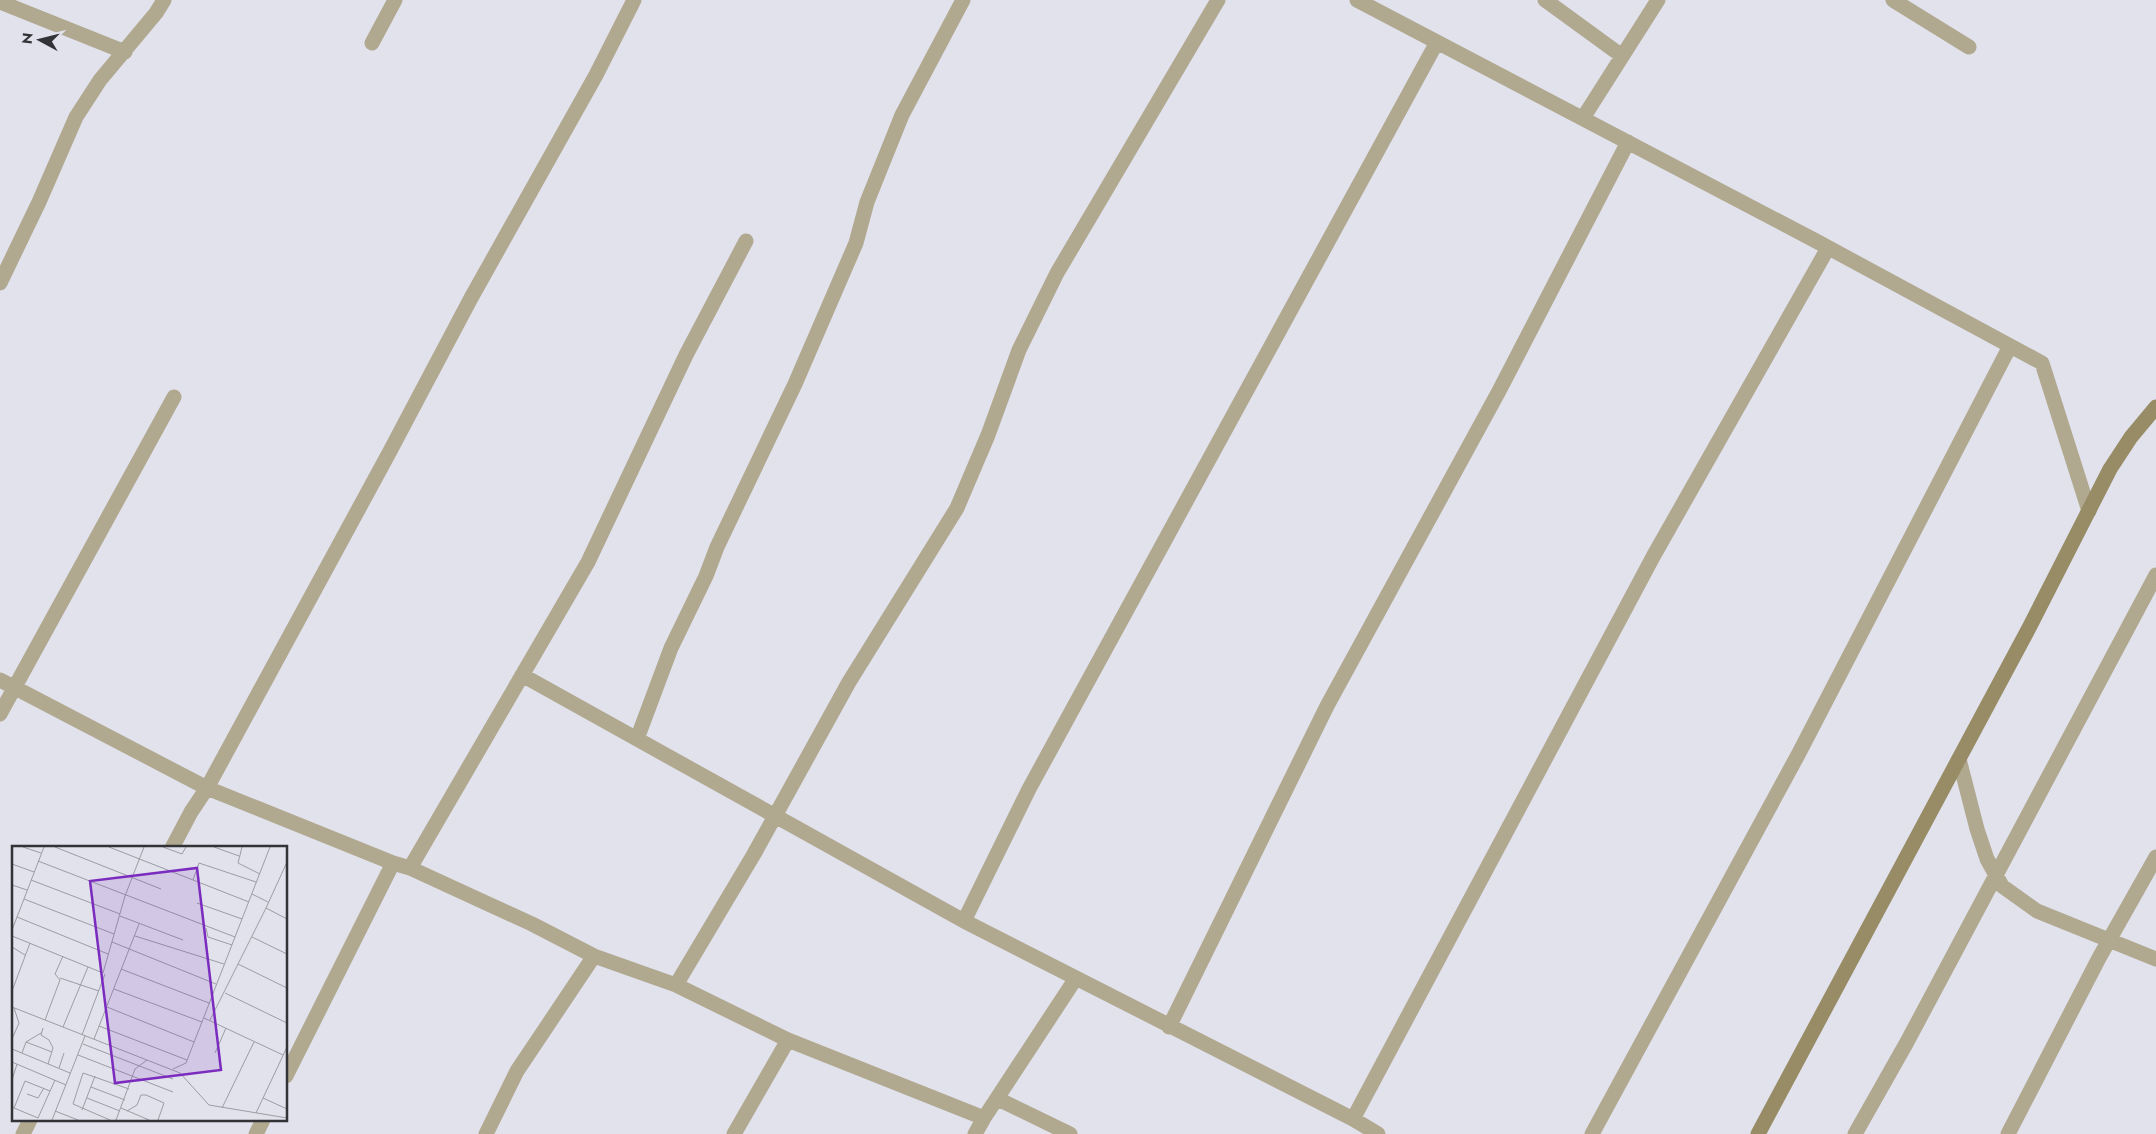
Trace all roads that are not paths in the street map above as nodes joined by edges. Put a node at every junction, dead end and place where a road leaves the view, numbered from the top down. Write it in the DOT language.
graph roads {
  1 [pos="164,0"];
  2 [pos="394,0"];
  3 [pos="634,0"];
  4 [pos="963,0"];
  5 [pos="1218,0"];
  6 [pos="1357,0"];
  7 [pos="1545,0"];
  8 [pos="1658,0"];
  9 [pos="1893,0"];
  10 [pos="0,2"];
  11 [pos="1437,42"];
  12 [pos="372,43"];
  13 [pos="1969,47"];
  14 [pos="125,52"];
  15 [pos="1622,56"];
  16 [pos="1583,118"];
  17 [pos="1628,142"];
  18 [pos="746,241"];
  19 [pos="1828,248"];
  20 [pos="0,283"];
  21 [pos="2010,346"];
  22 [pos="174,397"];
  23 [pos="2156,407"];
  24 [pos="2089,511"];
  25 [pos="2156,575"];
  26 [pos="522,675"];
  27 [pos="0,680"];
  28 [pos="14,687"];
  29 [pos="0,714"];
  30 [pos="638,739"];
  31 [pos="1959,759"];
  32 [pos="207,788"];
  33 [pos="776,816"];
  34 [pos="173,846"];
  35 [pos="2156,856"];
  36 [pos="393,863"];
  37 [pos="410,868"];
  38 [pos="1995,874"];
  39 [pos="964,921"];
  40 [pos="2110,939"];
  41 [pos="594,956"];
  42 [pos="2156,959"];
  43 [pos="1076,978"];
  44 [pos="676,985"];
  45 [pos="1169,1027"];
  46 [pos="788,1040"];
  47 [pos="288,1072"];
  48 [pos="998,1100"];
  49 [pos="984,1118"];
  50 [pos="1353,1119"];
  51 [pos="29,1122"];
  52 [pos="262,1122"];
  53 [pos="23,1134"];
  54 [pos="256,1134"];
  55 [pos="486,1134"];
  56 [pos="734,1134"];
  57 [pos="975,1134"];
  58 [pos="1070,1134"];
  59 [pos="1378,1134"];
  60 [pos="1592,1134"];
  61 [pos="1758,1134"];
  62 [pos="1855,1134"];
  63 [pos="2008,1134"];
  1 -- 14 [label="street"];
  2 -- 12 [label="street"];
  3 -- 32 [label="street"];
  4 -- 30 [label="street"];
  5 -- 33 [label="street"];
  6 -- 11 [label="street"];
  7 -- 15 [label="street"];
  8 -- 15 [label="street"];
  9 -- 13 [label="street"];
  10 -- 14 [label="street"];
  11 -- 16 [label="street"];
  11 -- 39 [label="street"];
  14 -- 20 [label="street"];
  15 -- 16 [label="street"];
  16 -- 17 [label="street"];
  17 -- 19 [label="street"];
  17 -- 45 [label="street"];
  18 -- 26 [label="street"];
  19 -- 21 [label="street"];
  19 -- 50 [label="street"];
  21 -- 24 [label="street"];
  21 -- 60 [label="street"];
  22 -- 28 [label="street"];
  23 -- 24 [label="street"];
  24 -- 31 [label="street"];
  25 -- 38 [label="street"];
  26 -- 30 [label="street"];
  26 -- 37 [label="street"];
  27 -- 28 [label="street"];
  28 -- 29 [label="street"];
  28 -- 32 [label="street"];
  30 -- 33 [label="street"];
  31 -- 38 [label="street"];
  31 -- 61 [label="street"];
  32 -- 34 [label="street"];
  32 -- 36 [label="street"];
  33 -- 39 [label="street"];
  33 -- 44 [label="street"];
  35 -- 40 [label="street"];
  36 -- 37 [label="street"];
  36 -- 47 [label="street"];
  37 -- 41 [label="street"];
  38 -- 40 [label="street"];
  38 -- 62 [label="street"];
  39 -- 43 [label="street"];
  40 -- 42 [label="street"];
  40 -- 63 [label="street"];
  41 -- 44 [label="street"];
  41 -- 55 [label="street"];
  43 -- 45 [label="street"];
  43 -- 48 [label="street"];
  44 -- 46 [label="street"];
  45 -- 50 [label="street"];
  46 -- 49 [label="street"];
  46 -- 56 [label="street"];
  48 -- 49 [label="street"];
  48 -- 58 [label="street"];
  49 -- 57 [label="street"];
  50 -- 59 [label="street"];
  51 -- 53 [label="street"];
  52 -- 54 [label="street"];
}
